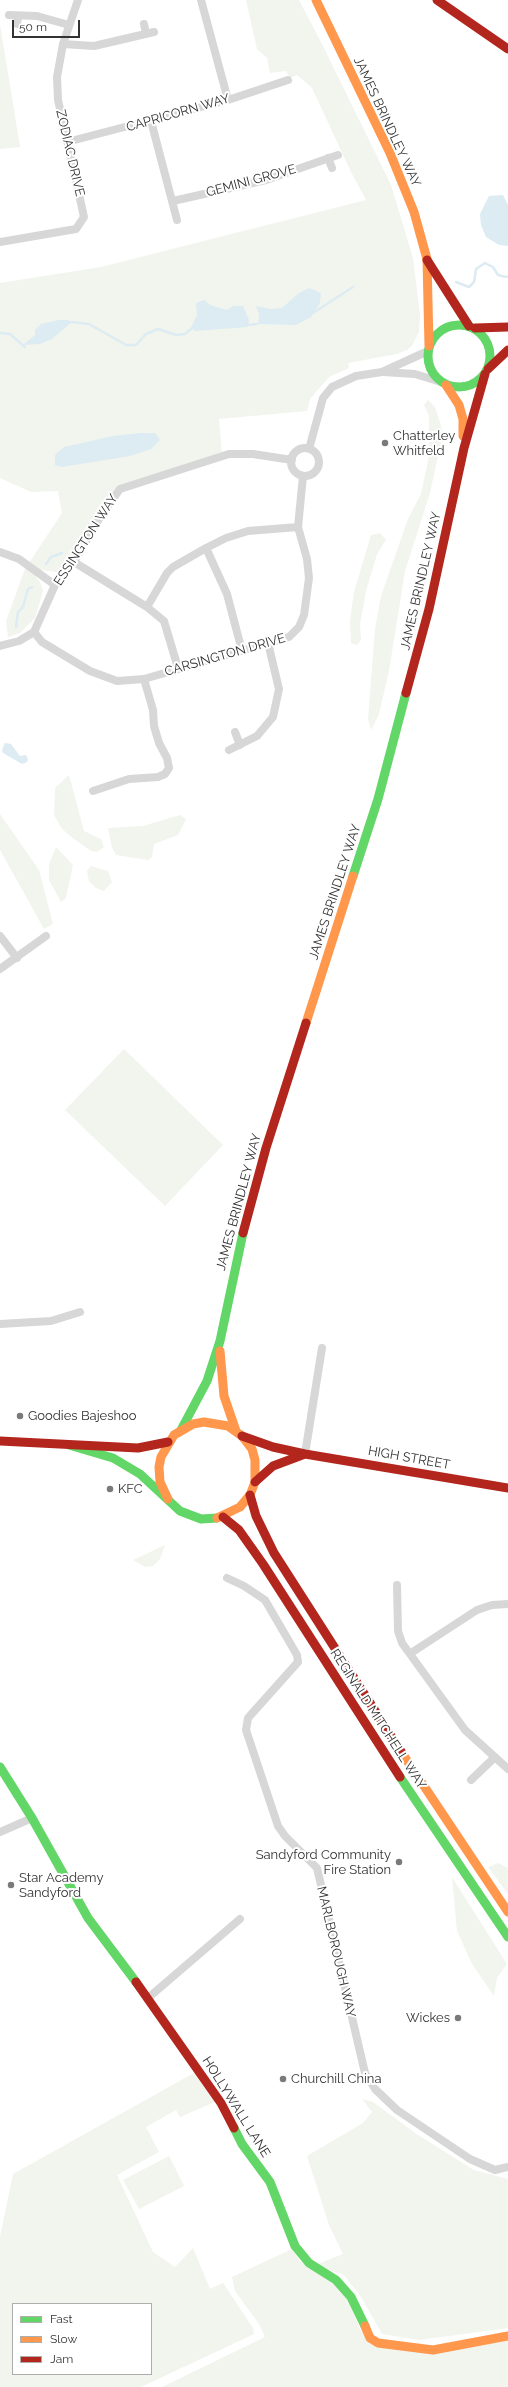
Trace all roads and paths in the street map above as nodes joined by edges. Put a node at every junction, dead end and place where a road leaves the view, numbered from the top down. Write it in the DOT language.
graph roads {
  1 [pos="78,0"];
  2 [pos="201,0"];
  3 [pos="316,0"];
  4 [pos="437,0"];
  5 [pos="9,15"];
  6 [pos="144,24"];
  7 [pos="69,25"];
  8 [pos="63,44"];
  9 [pos="508,49"];
  10 [pos="288,80"];
  11 [pos="228,100"];
  12 [pos="151,121"];
  13 [pos="68,142"];
  14 [pos="338,155"];
  15 [pos="328,158"];
  16 [pos="332,168"];
  17 [pos="173,201"];
  18 [pos="177,220"];
  19 [pos="0,242"];
  20 [pos="426,259"];
  21 [pos="472,327"];
  22 [pos="508,327"];
  23 [pos="428,349"];
  24 [pos="508,350"];
  25 [pos="382,372"];
  26 [pos="486,372"];
  27 [pos="444,383"];
  28 [pos="464,448"];
  29 [pos="309,449"];
  30 [pos="292,460"];
  31 [pos="303,476"];
  32 [pos="298,527"];
  33 [pos="206,548"];
  34 [pos="0,552"];
  35 [pos="74,562"];
  36 [pos="55,585"];
  37 [pos="147,607"];
  38 [pos="34,632"];
  39 [pos="268,643"];
  40 [pos="0,646"];
  41 [pos="242,651"];
  42 [pos="178,668"];
  43 [pos="144,679"];
  44 [pos="235,732"];
  45 [pos="240,745"];
  46 [pos="229,750"];
  47 [pos="93,791"];
  48 [pos="0,936"];
  49 [pos="46,936"];
  50 [pos="17,958"];
  51 [pos="0,969"];
  52 [pos="80,1312"];
  53 [pos="0,1324"];
  54 [pos="220,1341"];
  55 [pos="322,1348"];
  56 [pos="181,1430"];
  57 [pos="239,1433"];
  58 [pos="0,1441"];
  59 [pos="168,1442"];
  60 [pos="69,1445"];
  61 [pos="305,1454"];
  62 [pos="255,1482"];
  63 [pos="508,1488"];
  64 [pos="250,1495"];
  65 [pos="168,1499"];
  66 [pos="223,1517"];
  67 [pos="228,1578"];
  68 [pos="397,1585"];
  69 [pos="508,1604"];
  70 [pos="411,1653"];
  71 [pos="494,1758"];
  72 [pos="0,1767"];
  73 [pos="508,1769"];
  74 [pos="471,1780"];
  75 [pos="32,1818"];
  76 [pos="0,1832"];
  77 [pos="508,1912"];
  78 [pos="240,1919"];
  79 [pos="508,1937"];
  80 [pos="148,1998"];
  81 [pos="508,2167"];
  82 [pos="508,2336"];
  1 -- 7 [label="street, ZODIAC DRIVE"];
  2 -- 11 [label="street"];
  3 -- 20 [label="main road, JAMES BRINDLEY WAY"];
  4 -- 9 [label="main road"];
  5 -- 7 [label="street"];
  6 -- 8 [label="street"];
  7 -- 8 [label="street, ZODIAC DRIVE"];
  8 -- 13 [label="street, ZODIAC DRIVE"];
  10 -- 11 [label="street, CAPRICORN WAY"];
  11 -- 12 [label="street, CAPRICORN WAY"];
  12 -- 13 [label="street, CAPRICORN WAY"];
  12 -- 17 [label="street"];
  13 -- 19 [label="street, ZODIAC DRIVE"];
  14 -- 15 [label="street, GEMINI GROVE"];
  15 -- 16 [label="street"];
  15 -- 17 [label="street, GEMINI GROVE"];
  17 -- 18 [label="street"];
  20 -- 21 [label="main road, JAMES BRINDLEY WAY"];
  20 -- 23 [label="main road, JAMES BRINDLEY WAY"];
  21 -- 22 [label="main road"];
  21 -- 23 [label="main road"];
  21 -- 26 [label="main road"];
  23 -- 25 [label="street"];
  23 -- 27 [label="main road"];
  24 -- 26 [label="main road"];
  25 -- 27 [label="street"];
  25 -- 29 [label="street"];
  26 -- 27 [label="main road"];
  26 -- 28 [label="main road, JAMES BRINDLEY WAY"];
  27 -- 28 [label="main road, JAMES BRINDLEY WAY"];
  28 -- 54 [label="main road, JAMES BRINDLEY WAY"];
  29 -- 30 [label="street"];
  29 -- 31 [label="street"];
  30 -- 31 [label="street"];
  30 -- 35 [label="street, ESSINGTON WAY"];
  31 -- 32 [label="street, CARSINGTON DRIVE"];
  32 -- 33 [label="street"];
  32 -- 39 [label="street, CARSINGTON DRIVE"];
  33 -- 37 [label="street"];
  33 -- 41 [label="street"];
  34 -- 36 [label="street"];
  35 -- 36 [label="street, ESSINGTON WAY"];
  35 -- 37 [label="street"];
  36 -- 38 [label="street, ESSINGTON WAY"];
  37 -- 42 [label="street"];
  38 -- 40 [label="street"];
  38 -- 43 [label="street, CARSINGTON DRIVE"];
  39 -- 41 [label="street, CARSINGTON DRIVE"];
  39 -- 45 [label="street"];
  41 -- 42 [label="street, CARSINGTON DRIVE"];
  42 -- 43 [label="street, CARSINGTON DRIVE"];
  43 -- 47 [label="street"];
  44 -- 45 [label="street"];
  45 -- 46 [label="street"];
  48 -- 50 [label="street"];
  49 -- 50 [label="street"];
  50 -- 51 [label="street"];
  52 -- 53 [label="street"];
  54 -- 56 [label="main road, JAMES BRINDLEY WAY"];
  54 -- 57 [label="main road, JAMES BRINDLEY WAY"];
  55 -- 61 [label="street"];
  56 -- 57 [label="main road"];
  56 -- 59 [label="main road"];
  57 -- 61 [label="main road, HIGH STREET"];
  57 -- 62 [label="main road"];
  58 -- 60 [label="main road"];
  59 -- 60 [label="main road"];
  59 -- 65 [label="main road"];
  60 -- 65 [label="main road"];
  61 -- 62 [label="main road"];
  61 -- 63 [label="main road, HIGH STREET"];
  62 -- 64 [label="main road"];
  64 -- 66 [label="main road"];
  64 -- 77 [label="main road, REGINALD MITCHELL WAY"];
  65 -- 66 [label="main road"];
  66 -- 79 [label="main road, REGINALD MITCHELL WAY"];
  67 -- 81 [label="street, MARLBOROUGH WAY"];
  68 -- 70 [label="street"];
  69 -- 70 [label="street"];
  70 -- 71 [label="street"];
  71 -- 73 [label="street"];
  71 -- 74 [label="street"];
  72 -- 75 [label="main road, HOLLYWALL LANE"];
  75 -- 76 [label="street"];
  75 -- 80 [label="main road, HOLLYWALL LANE"];
  78 -- 80 [label="street"];
  80 -- 82 [label="main road, HOLLYWALL LANE"];
}
